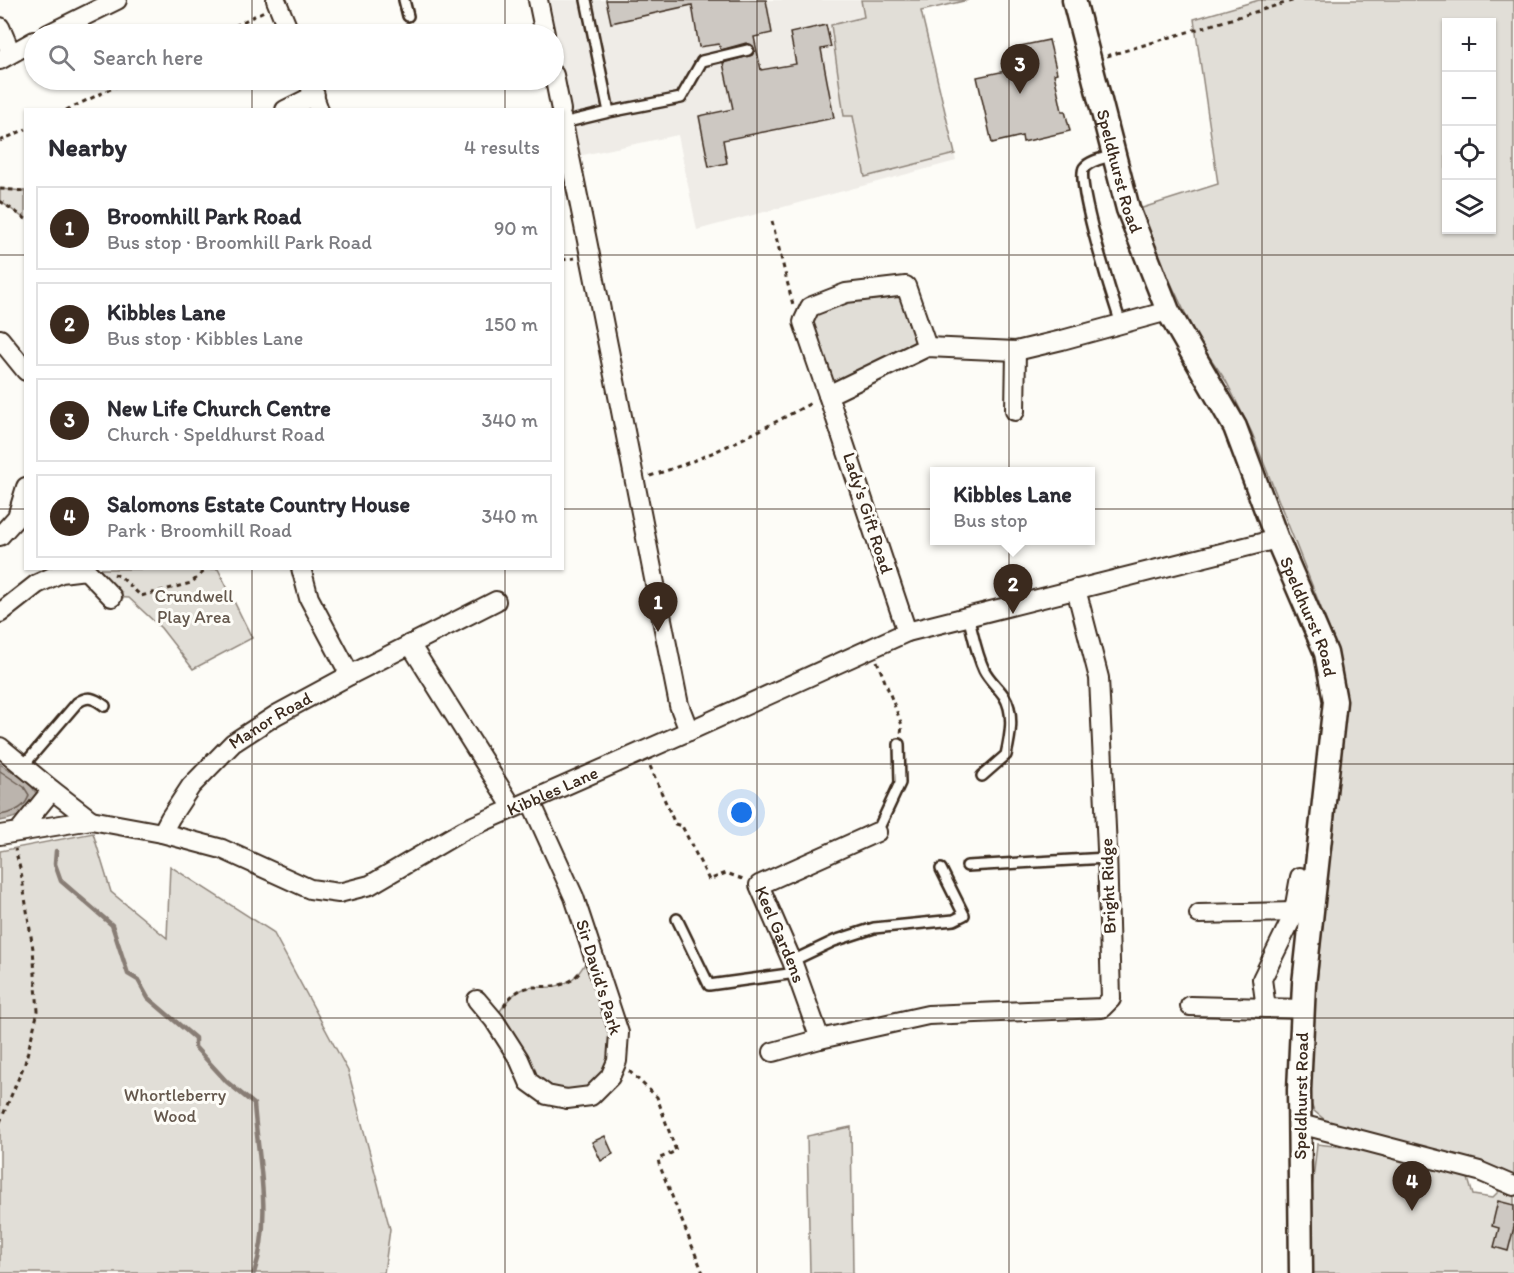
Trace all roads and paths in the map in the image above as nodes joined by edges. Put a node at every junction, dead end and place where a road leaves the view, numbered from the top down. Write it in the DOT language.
graph roads {
  1 [pos="117,0"];
  2 [pos="404,0"];
  3 [pos="538,0"];
  4 [pos="586,0"];
  5 [pos="1074,0"];
  6 [pos="1295,0"];
  7 [pos="277,2"];
  8 [pos="408,16"];
  9 [pos="68,24"];
  10 [pos="237,24"];
  11 [pos="286,24"];
  12 [pos="543,24"];
  13 [pos="0,27"];
  14 [pos="24,47"];
  15 [pos="748,50"];
  16 [pos="5,57"];
  17 [pos="1090,61"];
  18 [pos="109,90"];
  19 [pos="557,90"];
  20 [pos="314,95"];
  21 [pos="70,108"];
  22 [pos="289,108"];
  23 [pos="561,108"];
  24 [pos="609,112"];
  25 [pos="564,121"];
  26 [pos="564,126"];
  27 [pos="24,130"];
  28 [pos="0,141"];
  29 [pos="1114,155"];
  30 [pos="0,189"];
  31 [pos="24,191"];
  32 [pos="0,201"];
  33 [pos="24,218"];
  34 [pos="772,221"];
  35 [pos="1168,311"];
  36 [pos="803,322"];
  37 [pos="1121,324"];
  38 [pos="0,339"];
  39 [pos="927,347"];
  40 [pos="1016,351"];
  41 [pos="24,369"];
  42 [pos="828,394"];
  43 [pos="1015,411"];
  44 [pos="634,481"];
  45 [pos="24,494"];
  46 [pos="0,536"];
  47 [pos="1277,538"];
  48 [pos="86,570"];
  49 [pos="206,570"];
  50 [pos="302,570"];
  51 [pos="1076,589"];
  52 [pos="112,597"];
  53 [pos="496,601"];
  54 [pos="0,613"];
  55 [pos="968,616"];
  56 [pos="907,632"];
  57 [pos="410,644"];
  58 [pos="872,648"];
  59 [pos="350,675"];
  60 [pos="105,706"];
  61 [pos="689,731"];
  62 [pos="899,744"];
  63 [pos="0,747"];
  64 [pos="643,750"];
  65 [pos="23,766"];
  66 [pos="982,776"];
  67 [pos="52,790"];
  68 [pos="522,805"];
  69 [pos="91,820"];
  70 [pos="877,832"];
  71 [pos="10,833"];
  72 [pos="162,833"];
  73 [pos="1107,858"];
  74 [pos="967,866"];
  75 [pos="941,869"];
  76 [pos="1300,877"];
  77 [pos="759,885"];
  78 [pos="1294,912"];
  79 [pos="1199,914"];
  80 [pos="677,919"];
  81 [pos="592,951"];
  82 [pos="794,967"];
  83 [pos="477,1000"];
  84 [pos="1190,1006"];
  85 [pos="1266,1008"];
  86 [pos="1303,1009"];
  87 [pos="494,1020"];
  88 [pos="820,1039"];
  89 [pos="773,1052"];
  90 [pos="617,1061"];
  91 [pos="0,1122"];
  92 [pos="1300,1124"];
  93 [pos="1514,1186"];
  94 [pos="703,1273"];
  95 [pos="1301,1273"];
  1 -- 9 [label="street"];
  2 -- 8 [label="lane"];
  3 -- 12 [label="street"];
  4 -- 24 [label="lane"];
  5 -- 17 [label="street, Speldhurst Road"];
  6 -- 17 [label="path"];
  7 -- 10 [label="path"];
  7 -- 11 [label="street"];
  13 -- 16 [label="street"];
  14 -- 16 [label="street"];
  15 -- 24 [label="lane"];
  17 -- 29 [label="street, Speldhurst Road"];
  18 -- 21 [label="path"];
  19 -- 23 [label="street"];
  20 -- 22 [label="street"];
  24 -- 25 [label="lane"];
  26 -- 44 [label="street"];
  27 -- 28 [label="path"];
  29 -- 35 [label="street, Speldhurst Road"];
  29 -- 37 [label="lane"];
  30 -- 31 [label="path"];
  32 -- 33 [label="path"];
  34 -- 36 [label="path"];
  35 -- 37 [label="street"];
  35 -- 47 [label="street, Speldhurst Road"];
  36 -- 39 [label="street"];
  36 -- 42 [label="street, Lady's Gift Road"];
  37 -- 40 [label="street"];
  38 -- 41 [label="street"];
  39 -- 40 [label="street"];
  39 -- 42 [label="street"];
  40 -- 43 [label="street"];
  42 -- 44 [label="path"];
  42 -- 56 [label="street, Lady's Gift Road"];
  44 -- 61 [label="street"];
  45 -- 46 [label="street"];
  47 -- 51 [label="street, Kibbles Lane"];
  47 -- 86 [label="street, Speldhurst Road"];
  48 -- 49 [label="path"];
  48 -- 52 [label="street"];
  48 -- 54 [label="street"];
  50 -- 59 [label="street"];
  51 -- 55 [label="street, Kibbles Lane"];
  51 -- 73 [label="street, Bright Ridge"];
  53 -- 57 [label="street, Manor Road"];
  55 -- 56 [label="street, Kibbles Lane"];
  55 -- 66 [label="lane"];
  56 -- 58 [label="street, Kibbles Lane"];
  57 -- 59 [label="street, Manor Road"];
  57 -- 68 [label="street"];
  58 -- 61 [label="street, Kibbles Lane"];
  58 -- 62 [label="path"];
  59 -- 72 [label="street, Manor Road"];
  60 -- 65 [label="lane"];
  61 -- 64 [label="street, Kibbles Lane"];
  62 -- 70 [label="lane"];
  63 -- 65 [label="street"];
  64 -- 68 [label="street, Kibbles Lane"];
  64 -- 77 [label="path"];
  65 -- 67 [label="street"];
  67 -- 69 [label="street"];
  67 -- 71 [label="street"];
  68 -- 72 [label="street, Kibbles Lane"];
  68 -- 81 [label="street, Sir David's Park"];
  69 -- 71 [label="street, Kibbles Lane"];
  69 -- 72 [label="street, Kibbles Lane"];
  70 -- 77 [label="street, Keel Gardens"];
  71 -- 91 [label="path"];
  73 -- 74 [label="lane"];
  73 -- 88 [label="street, Bright Ridge"];
  75 -- 82 [label="lane"];
  76 -- 78 [label="street"];
  77 -- 82 [label="street, Keel Gardens"];
  78 -- 79 [label="street"];
  78 -- 85 [label="street"];
  80 -- 82 [label="lane"];
  81 -- 87 [label="path"];
  81 -- 90 [label="street, Sir David's Park"];
  82 -- 88 [label="street, Keel Gardens"];
  83 -- 87 [label="street, Sir David's Park"];
  84 -- 85 [label="street"];
  85 -- 86 [label="street"];
  86 -- 92 [label="street, Speldhurst Road"];
  87 -- 90 [label="street, Sir David's Park"];
  88 -- 89 [label="street"];
  90 -- 94 [label="path"];
  92 -- 93 [label="street"];
  92 -- 95 [label="street, Speldhurst Road"];
}
